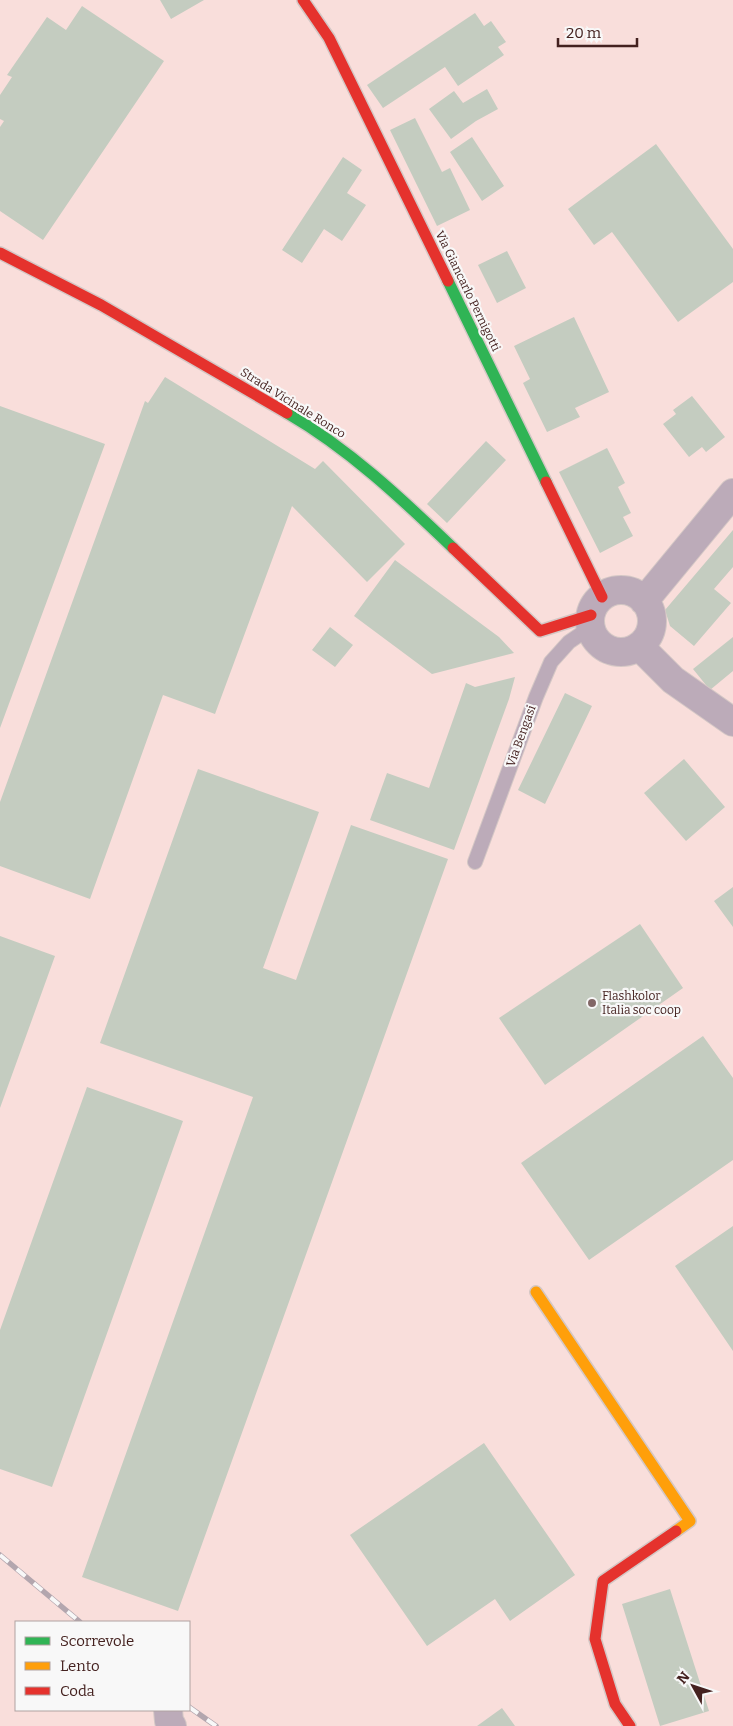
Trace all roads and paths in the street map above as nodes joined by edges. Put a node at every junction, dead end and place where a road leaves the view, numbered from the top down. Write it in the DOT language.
graph roads {
  1 [pos="303,0"];
  2 [pos="0,253"];
  3 [pos="733,493"];
  4 [pos="644,601"];
  5 [pos="595,613"];
  6 [pos="639,646"];
  7 [pos="733,722"];
  8 [pos="475,862"];
  9 [pos="536,1292"];
  10 [pos="168,1711"];
  11 [pos="172,1726"];
  12 [pos="630,1726"];
  1 -- 5 [label="street, Via Giancarlo Pernigotti"];
  2 -- 5 [label="street, Strada Vicinale Ronco"];
  3 -- 4 [label="street"];
  4 -- 5 [label="street"];
  4 -- 6 [label="street"];
  5 -- 6 [label="street"];
  5 -- 8 [label="lane, Via Bengasi"];
  6 -- 7 [label="street"];
  9 -- 12 [label="street"];
  10 -- 11 [label="street"];
}
